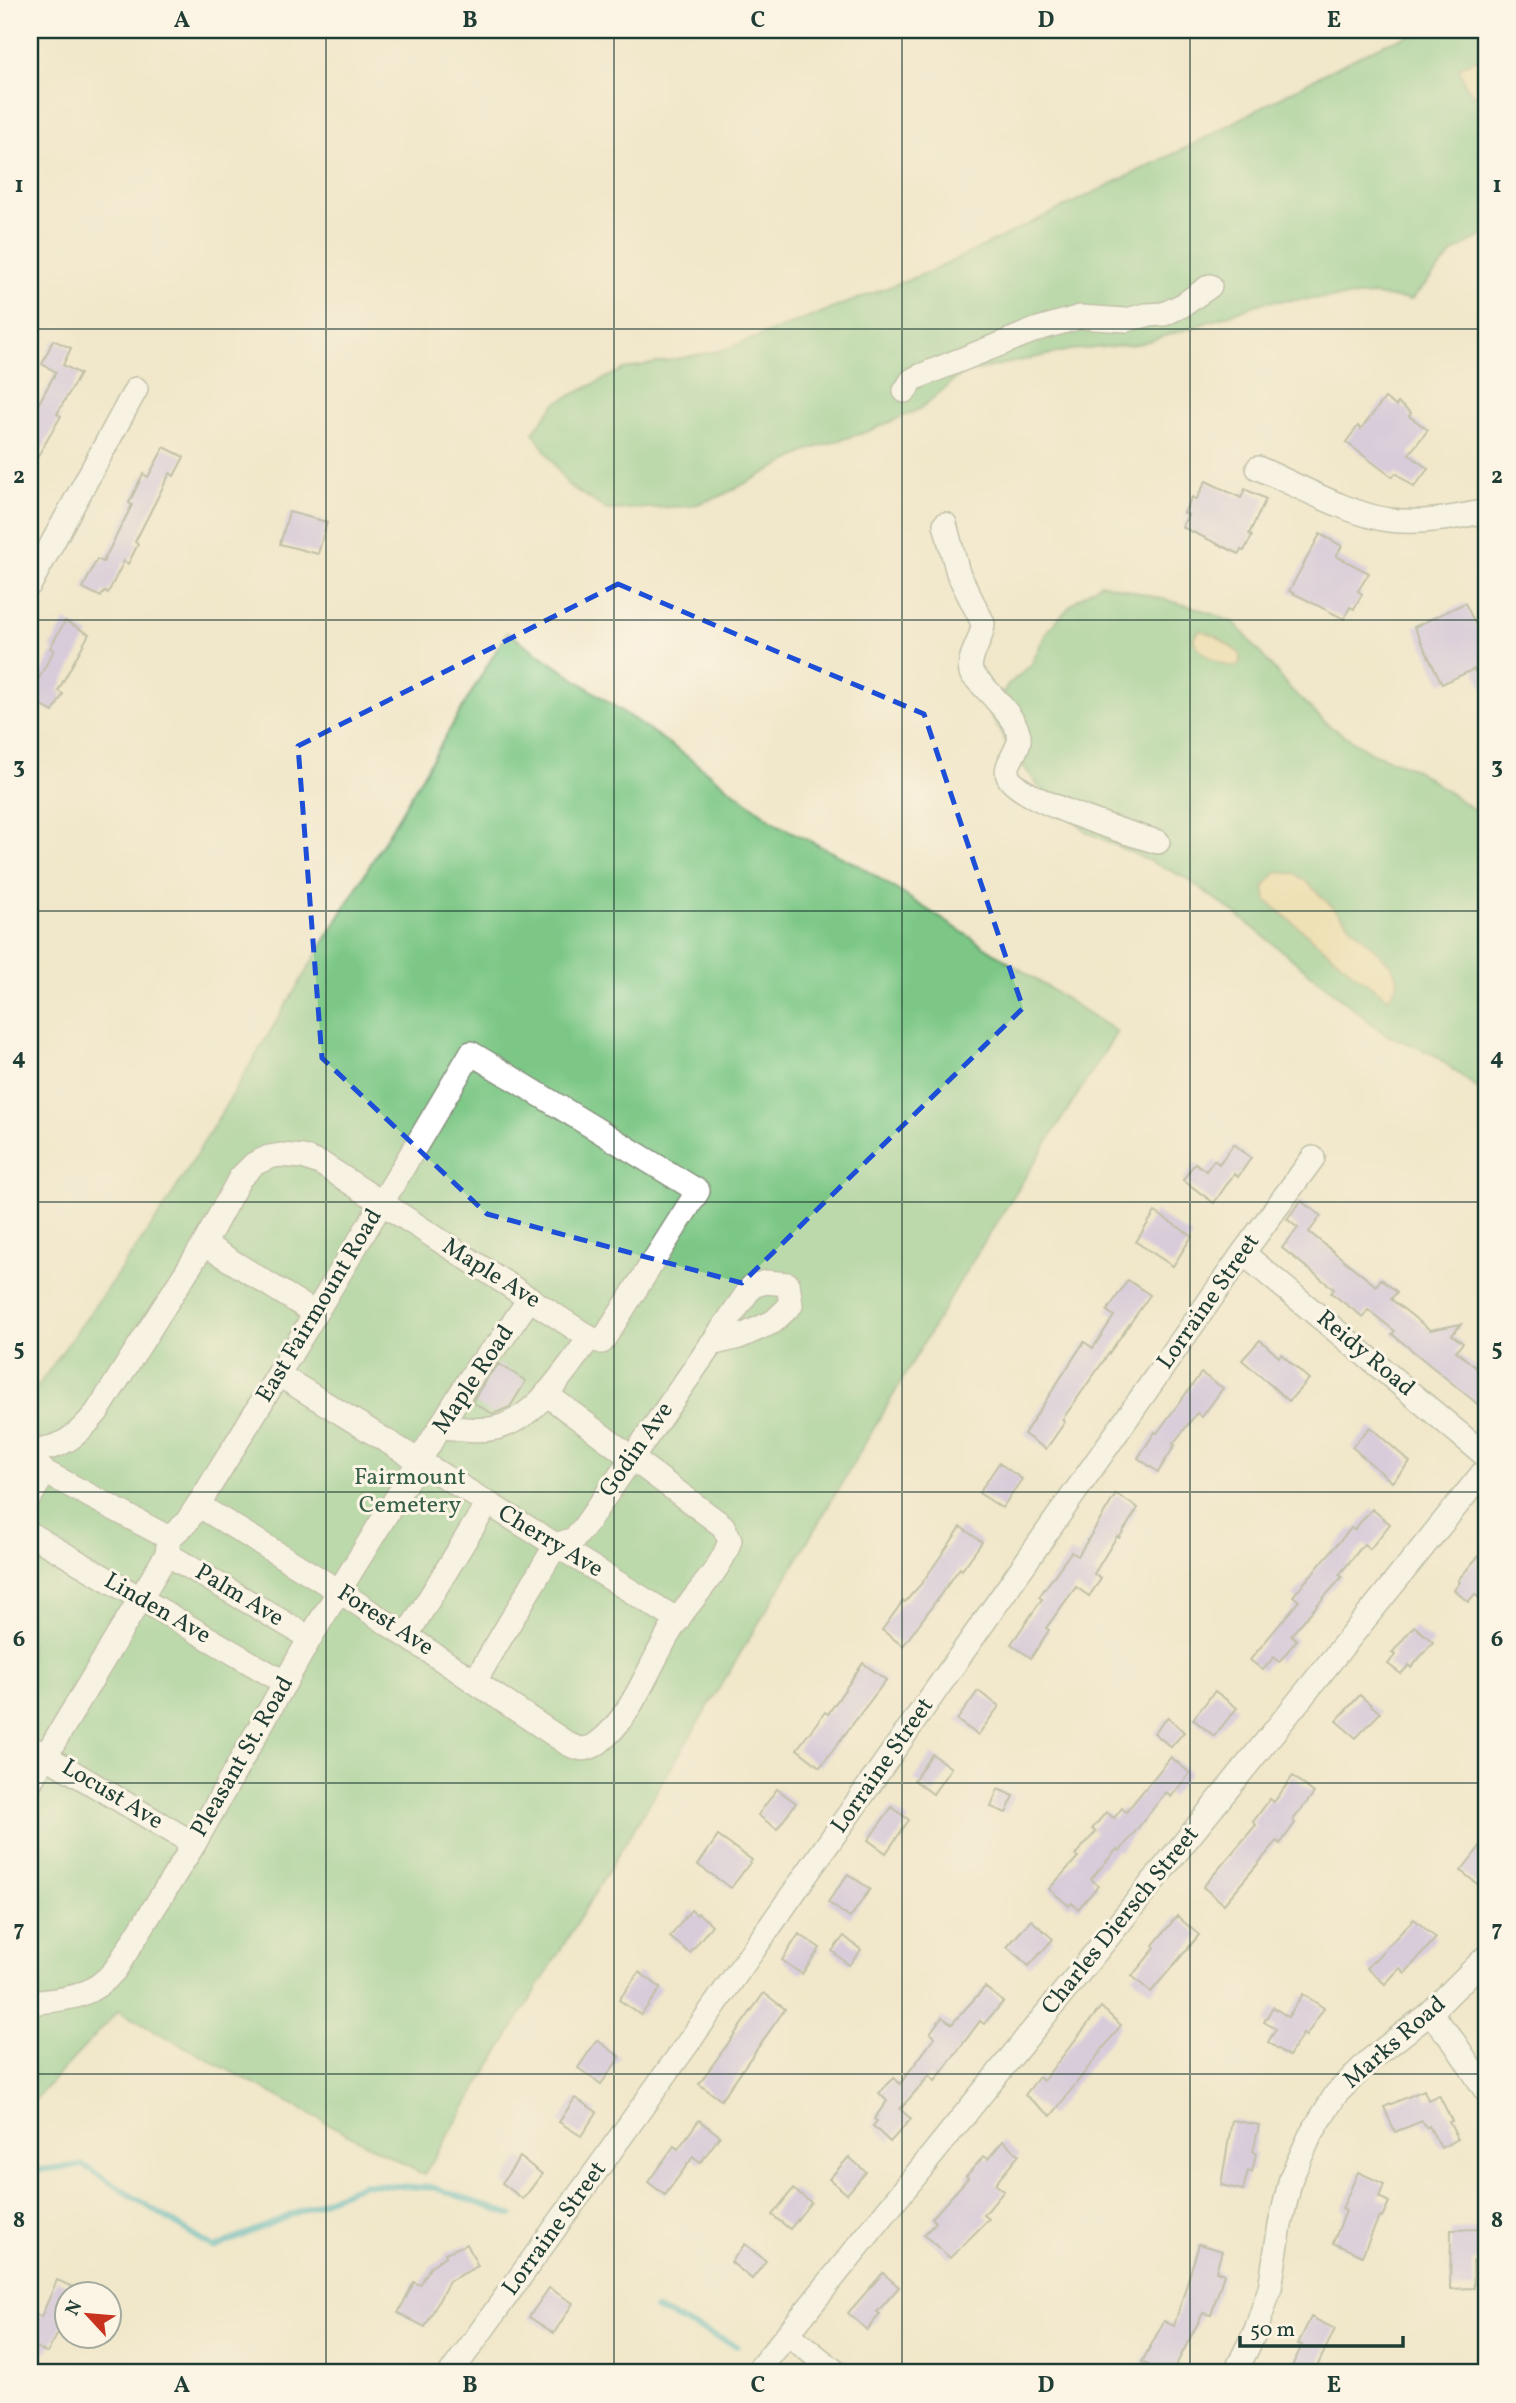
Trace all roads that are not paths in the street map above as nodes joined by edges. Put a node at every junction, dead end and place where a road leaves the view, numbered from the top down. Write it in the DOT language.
graph roads {
  1 [pos="1210,286"];
  2 [pos="136,389"];
  3 [pos="905,391"];
  4 [pos="1258,468"];
  5 [pos="1486,511"];
  6 [pos="945,524"];
  7 [pos="30,584"];
  8 [pos="1158,842"];
  9 [pos="1312,1158"];
  10 [pos="382,1205"];
  11 [pos="204,1244"];
  12 [pos="1243,1253"];
  13 [pos="530,1298"];
  14 [pos="315,1313"];
  15 [pos="596,1340"];
  16 [pos="711,1344"];
  17 [pos="279,1375"];
  18 [pos="546,1394"];
  19 [pos="441,1427"];
  20 [pos="30,1450"];
  21 [pos="1486,1456"];
  22 [pos="631,1457"];
  23 [pos="419,1462"];
  24 [pos="38,1464"];
  25 [pos="1486,1469"];
  26 [pos="30,1497"];
  27 [pos="487,1504"];
  28 [pos="198,1506"];
  29 [pos="30,1534"];
  30 [pos="555,1545"];
  31 [pos="168,1546"];
  32 [pos="339,1591"];
  33 [pos="139,1598"];
  34 [pos="678,1620"];
  35 [pos="407,1635"];
  36 [pos="310,1638"];
  37 [pos="475,1681"];
  38 [pos="285,1683"];
  39 [pos="38,1751"];
  40 [pos="30,1782"];
  41 [pos="194,1844"];
  42 [pos="1486,1957"];
  43 [pos="30,2003"];
  44 [pos="1430,2013"];
  45 [pos="1486,2091"];
  46 [pos="788,2334"];
  47 [pos="452,2373"];
  48 [pos="756,2373"];
  49 [pos="837,2373"];
  50 [pos="1236,2373"];
  1 -- 3 [label="street"];
  2 -- 7 [label="street"];
  4 -- 5 [label="street"];
  6 -- 8 [label="street"];
  9 -- 12 [label="street, Lorraine Street"];
  10 -- 11 [label="street, Maple Ave"];
  10 -- 13 [label="street, Maple Ave"];
  10 -- 14 [label="street, East Fairmount Road"];
  10 -- 15 [label="street, East Fairmount Road"];
  11 -- 14 [label="street"];
  11 -- 20 [label="street, Maple Ave"];
  12 -- 21 [label="street, Reidy Road"];
  12 -- 47 [label="street, Lorraine Street"];
  13 -- 15 [label="street, Maple Ave"];
  13 -- 19 [label="street, Maple Road"];
  14 -- 17 [label="street, East Fairmount Road"];
  15 -- 18 [label="street"];
  16 -- 22 [label="street, Godin Ave"];
  17 -- 23 [label="street, Cherry Ave"];
  17 -- 28 [label="street, East Fairmount Road"];
  18 -- 19 [label="street"];
  18 -- 22 [label="street"];
  19 -- 23 [label="street, Maple Road"];
  22 -- 30 [label="street, Godin Ave"];
  22 -- 34 [label="street"];
  23 -- 27 [label="street, Cherry Ave"];
  23 -- 32 [label="street, Pleasant St. Road"];
  24 -- 26 [label="street"];
  24 -- 31 [label="street, Palm Ave"];
  25 -- 46 [label="street, Charles Diersch Street"];
  27 -- 30 [label="street, Cherry Ave"];
  27 -- 35 [label="street"];
  28 -- 31 [label="street, East Fairmount Road"];
  28 -- 32 [label="street, Forest Ave"];
  29 -- 33 [label="street, Linden Ave"];
  30 -- 34 [label="street, Cherry Ave"];
  30 -- 37 [label="street"];
  31 -- 33 [label="street, East Fairmount Road"];
  31 -- 36 [label="street, Palm Ave"];
  32 -- 35 [label="street, Forest Ave"];
  32 -- 36 [label="street, Pleasant St. Road"];
  33 -- 38 [label="street, Linden Ave"];
  33 -- 39 [label="street, East Fairmount Road"];
  34 -- 37 [label="street, Forest Ave"];
  35 -- 37 [label="street, Forest Ave"];
  36 -- 38 [label="street, Pleasant St. Road"];
  38 -- 41 [label="street, Pleasant St. Road"];
  39 -- 40 [label="street, East Fairmount Road"];
  39 -- 41 [label="street, Locust Ave"];
  41 -- 43 [label="street, Pleasant St. Road"];
  42 -- 44 [label="street, Marks Road"];
  44 -- 45 [label="street"];
  44 -- 50 [label="street, Marks Road"];
  46 -- 48 [label="street, Charles Diersch Street"];
  46 -- 49 [label="street"];
}
